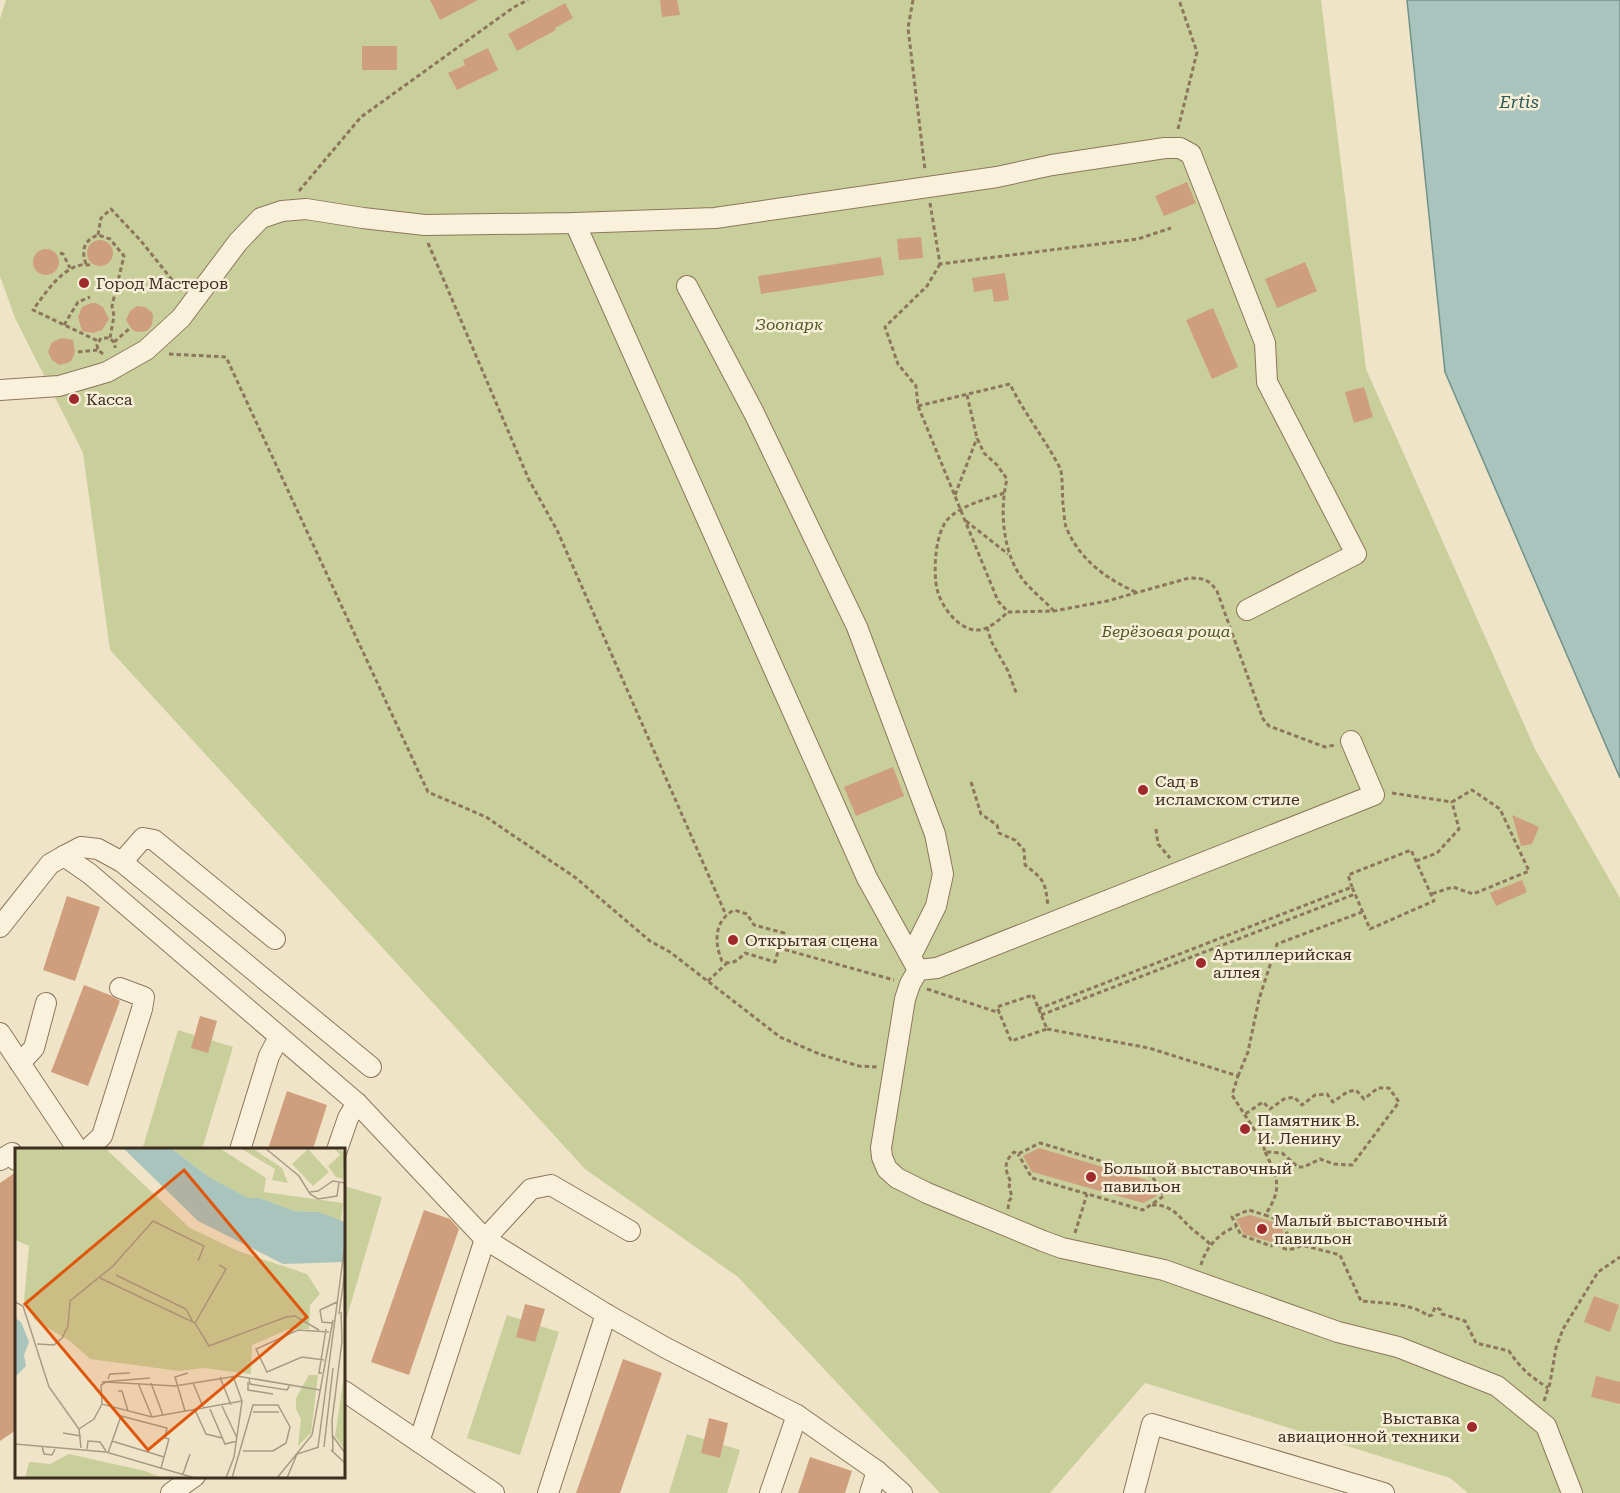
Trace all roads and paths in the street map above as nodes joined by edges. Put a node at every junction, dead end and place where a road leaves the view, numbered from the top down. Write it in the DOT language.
graph roads {
  1 [pos="528,0"];
  2 [pos="1179,0"];
  3 [pos="1172,148"];
  4 [pos="282,211"];
  5 [pos="574,223"];
  6 [pos="420,224"];
  7 [pos="98,235"];
  8 [pos="60,253"];
  9 [pos="940,264"];
  10 [pos="70,268"];
  11 [pos="687,286"];
  12 [pos="90,297"];
  13 [pos="192,304"];
  14 [pos="64,325"];
  15 [pos="129,329"];
  16 [pos="100,338"];
  17 [pos="110,338"];
  18 [pos="114,342"];
  19 [pos="98,350"];
  20 [pos="78,352"];
  21 [pos="141,352"];
  22 [pos="0,390"];
  23 [pos="966,394"];
  24 [pos="918,406"];
  25 [pos="977,438"];
  26 [pos="1004,493"];
  27 [pos="955,495"];
  28 [pos="960,508"];
  29 [pos="965,521"];
  30 [pos="1010,555"];
  31 [pos="1137,592"];
  32 [pos="1247,610"];
  33 [pos="1054,611"];
  34 [pos="1008,612"];
  35 [pos="987,627"];
  36 [pos="1017,695"];
  37 [pos="1351,741"];
  38 [pos="971,782"];
  39 [pos="1372,790"];
  40 [pos="1452,802"];
  41 [pos="1156,829"];
  42 [pos="64,856"];
  43 [pos="1416,861"];
  44 [pos="122,862"];
  45 [pos="1181,871"];
  46 [pos="1352,887"];
  47 [pos="1355,894"];
  48 [pos="1431,894"];
  49 [pos="1362,912"];
  50 [pos="726,915"];
  51 [pos="1050,923"];
  52 [pos="0,927"];
  53 [pos="275,939"];
  54 [pos="779,948"];
  55 [pos="727,963"];
  56 [pos="913,970"];
  57 [pos="708,981"];
  58 [pos="120,988"];
  59 [pos="46,1003"];
  60 [pos="1038,1009"];
  61 [pos="1000,1013"];
  62 [pos="1041,1015"];
  63 [pos="1047,1029"];
  64 [pos="0,1033"];
  65 [pos="279,1037"];
  66 [pos="20,1063"];
  67 [pos="371,1067"];
  68 [pos="894,1069"];
  69 [pos="1238,1076"];
  70 [pos="357,1103"];
  71 [pos="1245,1114"];
  72 [pos="77,1148"];
  73 [pos="88,1148"];
  74 [pos="240,1148"];
  75 [pos="337,1148"];
  76 [pos="1265,1152"];
  77 [pos="1018,1154"];
  78 [pos="15,1158"];
  79 [pos="0,1160"];
  80 [pos="1087,1194"];
  81 [pos="1150,1205"];
  82 [pos="1265,1215"];
  83 [pos="1004,1225"];
  84 [pos="1236,1227"];
  85 [pos="630,1230"];
  86 [pos="485,1239"];
  87 [pos="1277,1243"];
  88 [pos="1211,1245"];
  89 [pos="1070,1250"];
  90 [pos="1620,1257"];
  91 [pos="1197,1282"];
  92 [pos="606,1314"];
  93 [pos="1548,1388"];
  94 [pos="345,1392"];
  95 [pos="797,1415"];
  96 [pos="1546,1426"];
  97 [pos="420,1442"];
  98 [pos="877,1472"];
  99 [pos="192,1478"];
  100 [pos="484,1490"];
  101 [pos="171,1493"];
  102 [pos="548,1493"];
  103 [pos="770,1493"];
  104 [pos="870,1493"];
  105 [pos="902,1493"];
  106 [pos="1134,1493"];
  107 [pos="1384,1493"];
  108 [pos="1572,1493"];
  1 -- 4 [label="path"];
  2 -- 3 [label="path"];
  3 -- 5 [label="street"];
  3 -- 32 [label="street"];
  4 -- 6 [label="street"];
  4 -- 13 [label="street"];
  5 -- 6 [label="street"];
  5 -- 56 [label="street"];
  6 -- 50 [label="path"];
  7 -- 10 [label="path"];
  7 -- 13 [label="path"];
  7 -- 17 [label="path"];
  8 -- 10 [label="path"];
  9 -- 24 [label="path"];
  10 -- 14 [label="path"];
  11 -- 56 [label="street"];
  12 -- 14 [label="path"];
  13 -- 21 [label="street"];
  14 -- 16 [label="path"];
  15 -- 18 [label="path"];
  19 -- 20 [label="path"];
  21 -- 22 [label="street"];
  21 -- 57 [label="path"];
  23 -- 24 [label="path"];
  23 -- 25 [label="path"];
  23 -- 31 [label="path"];
  24 -- 27 [label="path"];
  25 -- 26 [label="path"];
  25 -- 27 [label="path"];
  26 -- 28 [label="path"];
  26 -- 30 [label="path"];
  27 -- 28 [label="path"];
  28 -- 29 [label="path"];
  28 -- 35 [label="path"];
  29 -- 30 [label="path"];
  29 -- 34 [label="path"];
  30 -- 33 [label="path"];
  31 -- 33 [label="path"];
  31 -- 37 [label="path"];
  33 -- 34 [label="path"];
  34 -- 35 [label="path"];
  35 -- 36 [label="path"];
  37 -- 39 [label="street"];
  38 -- 51 [label="path"];
  39 -- 40 [label="path"];
  39 -- 45 [label="street"];
  40 -- 43 [label="path"];
  40 -- 48 [label="path"];
  41 -- 45 [label="path"];
  42 -- 44 [label="street"];
  42 -- 52 [label="street"];
  42 -- 65 [label="street"];
  43 -- 46 [label="path"];
  43 -- 48 [label="path"];
  44 -- 53 [label="street"];
  44 -- 67 [label="street"];
  45 -- 51 [label="street"];
  46 -- 47 [label="path"];
  46 -- 60 [label="path"];
  47 -- 49 [label="path"];
  47 -- 62 [label="path"];
  48 -- 49 [label="path"];
  49 -- 69 [label="path"];
  50 -- 54 [label="path"];
  50 -- 55 [label="path"];
  51 -- 56 [label="street"];
  54 -- 55 [label="path"];
  54 -- 56 [label="path"];
  55 -- 57 [label="path"];
  56 -- 61 [label="path"];
  56 -- 68 [label="street"];
  57 -- 68 [label="path"];
  58 -- 73 [label="street"];
  59 -- 66 [label="street"];
  60 -- 61 [label="path"];
  60 -- 62 [label="path"];
  61 -- 63 [label="path"];
  62 -- 63 [label="path"];
  63 -- 69 [label="path"];
  64 -- 66 [label="street"];
  65 -- 70 [label="street"];
  65 -- 74 [label="street"];
  66 -- 72 [label="street"];
  68 -- 83 [label="street"];
  69 -- 71 [label="path"];
  70 -- 75 [label="street"];
  70 -- 86 [label="street"];
  71 -- 76 [label="path"];
  71 -- 76 [label="path"];
  76 -- 82 [label="path"];
  77 -- 80 [label="path"];
  77 -- 81 [label="path"];
  77 -- 83 [label="path"];
  78 -- 79 [label="street"];
  80 -- 81 [label="path"];
  80 -- 89 [label="path"];
  81 -- 88 [label="path"];
  82 -- 84 [label="path"];
  82 -- 87 [label="path"];
  83 -- 89 [label="street"];
  84 -- 87 [label="path"];
  84 -- 88 [label="path"];
  85 -- 86 [label="street"];
  86 -- 92 [label="street"];
  86 -- 97 [label="street"];
  87 -- 93 [label="path"];
  88 -- 91 [label="path"];
  89 -- 91 [label="street"];
  90 -- 93 [label="path"];
  91 -- 96 [label="street"];
  92 -- 95 [label="street"];
  92 -- 102 [label="street"];
  93 -- 96 [label="path"];
  94 -- 97 [label="street"];
  95 -- 98 [label="street"];
  95 -- 103 [label="street"];
  96 -- 108 [label="street"];
  97 -- 100 [label="street"];
  98 -- 104 [label="street"];
  98 -- 105 [label="street"];
  99 -- 101 [label="street"];
  106 -- 107 [label="street"];
}
